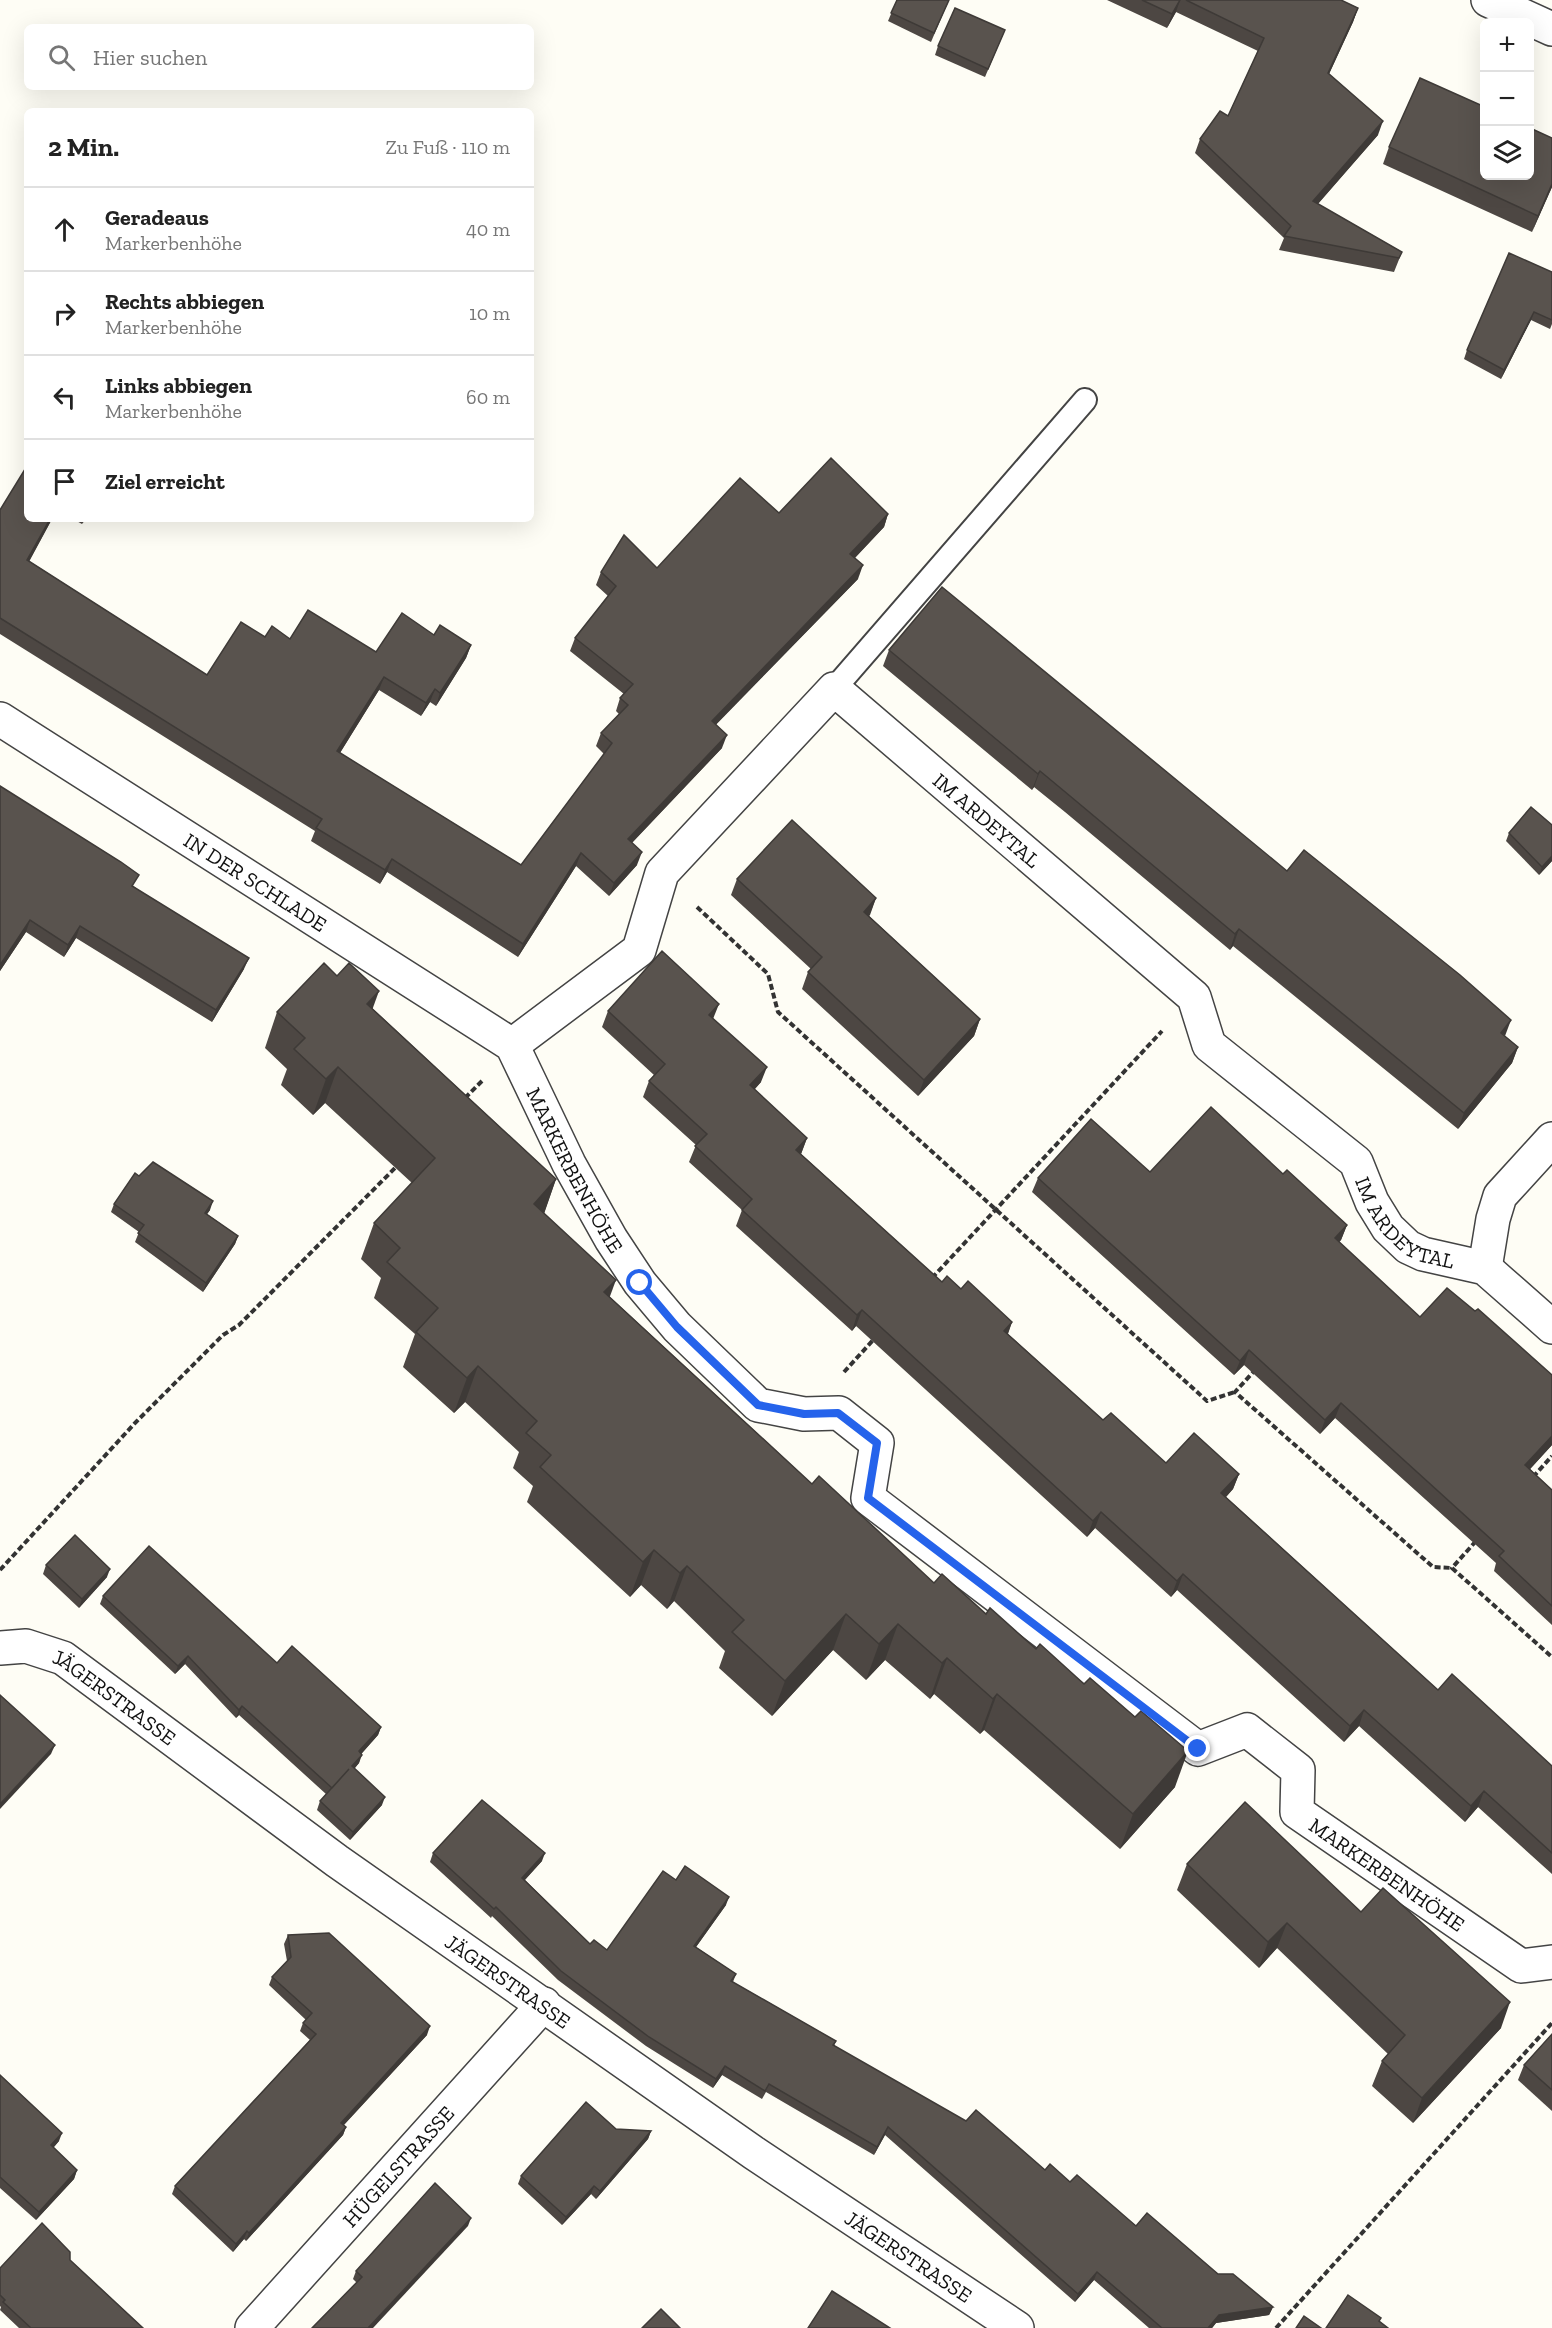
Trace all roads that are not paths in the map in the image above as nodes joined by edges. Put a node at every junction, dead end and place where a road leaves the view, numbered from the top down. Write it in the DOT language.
graph roads {
  1 [pos="1488,0"];
  2 [pos="1552,29"];
  3 [pos="1084,400"];
  4 [pos="834,689"];
  5 [pos="0,719"];
  6 [pos="512,1045"];
  7 [pos="1552,1138"];
  8 [pos="1485,1268"];
  9 [pos="1552,1327"];
  10 [pos="0,1648"];
  11 [pos="1552,1962"];
  12 [pos="544,2004"];
  13 [pos="252,2328"];
  14 [pos="1017,2328"];
  1 -- 2 [label="street"];
  3 -- 4 [label="lane"];
  4 -- 6 [label="street"];
  4 -- 8 [label="street, IM ARDEYTAL"];
  5 -- 6 [label="street, IN DER SCHLADE"];
  6 -- 11 [label="street, MARKERBENHÖHE"];
  7 -- 8 [label="street, IM ARDEYTAL"];
  8 -- 9 [label="street, IM ARDEYTAL"];
  10 -- 12 [label="street, JÄGERSTRASSE"];
  12 -- 13 [label="street, HÜGELSTRASSE"];
  12 -- 14 [label="street, JÄGERSTRASSE"];
}
